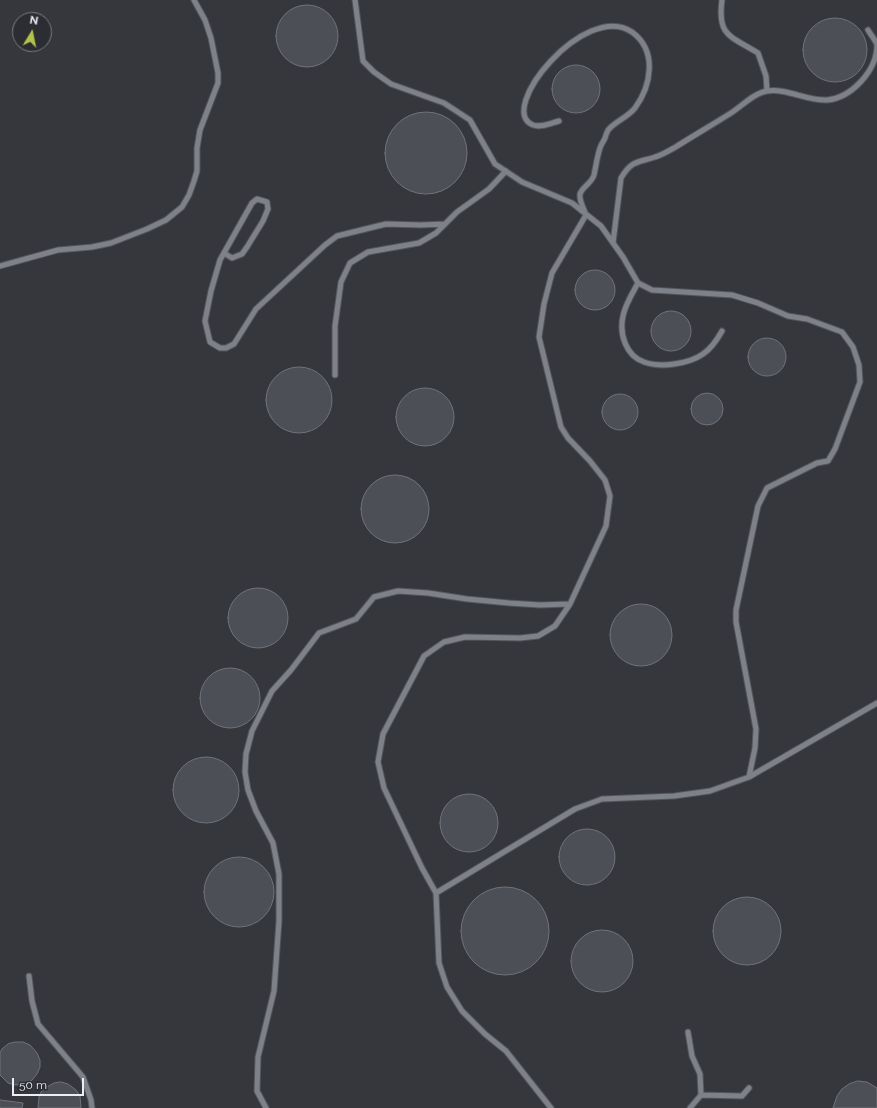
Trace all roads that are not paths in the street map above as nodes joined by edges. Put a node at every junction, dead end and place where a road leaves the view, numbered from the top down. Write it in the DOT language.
graph roads {
  1 [pos="194,0"];
  2 [pos="356,0"];
  3 [pos="722,0"];
  4 [pos="868,30"];
  5 [pos="767,91"];
  6 [pos="559,121"];
  7 [pos="506,171"];
  8 [pos="586,215"];
  9 [pos="445,224"];
  10 [pos="613,243"];
  11 [pos="224,253"];
  12 [pos="0,266"];
  13 [pos="638,283"];
  14 [pos="722,331"];
  15 [pos="335,375"];
  16 [pos="570,604"];
  17 [pos="877,703"];
  18 [pos="749,777"];
  19 [pos="436,893"];
  20 [pos="29,976"];
  21 [pos="688,1032"];
  22 [pos="749,1088"];
  23 [pos="701,1095"];
  24 [pos="92,1108"];
  25 [pos="266,1108"];
  26 [pos="551,1108"];
  27 [pos="690,1108"];
  1 -- 12 [label="lane"];
  2 -- 7 [label="lane"];
  3 -- 5 [label="lane"];
  4 -- 5 [label="lane"];
  5 -- 10 [label="lane"];
  6 -- 8 [label="lane"];
  7 -- 8 [label="lane"];
  7 -- 9 [label="lane"];
  8 -- 10 [label="lane"];
  8 -- 16 [label="lane"];
  9 -- 11 [label="lane"];
  9 -- 15 [label="lane"];
  10 -- 13 [label="lane"];
  11 -- 11 [label="lane"];
  13 -- 14 [label="lane"];
  13 -- 18 [label="lane"];
  16 -- 19 [label="lane"];
  16 -- 25 [label="lane"];
  17 -- 18 [label="lane"];
  18 -- 19 [label="lane"];
  19 -- 26 [label="lane"];
  20 -- 24 [label="lane"];
  21 -- 23 [label="lane"];
  22 -- 23 [label="lane"];
  23 -- 27 [label="lane"];
}
